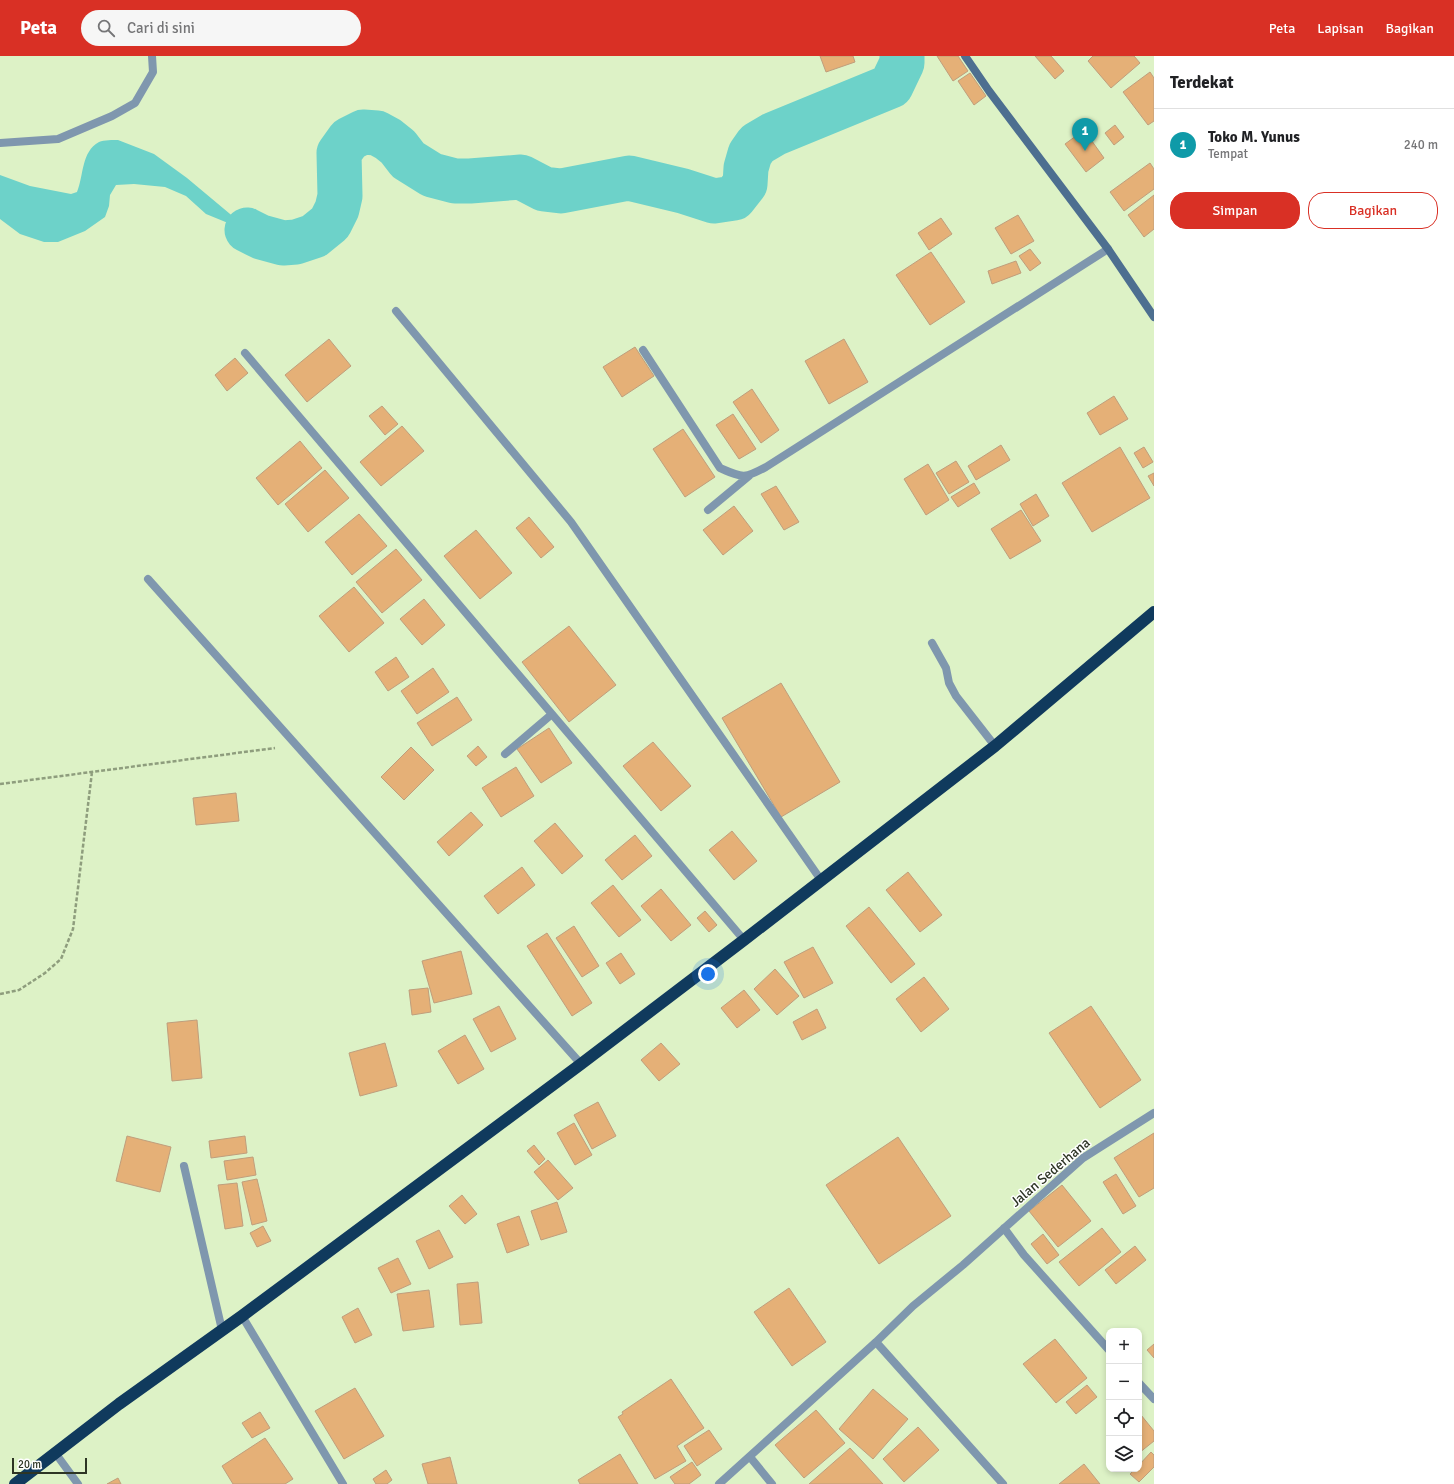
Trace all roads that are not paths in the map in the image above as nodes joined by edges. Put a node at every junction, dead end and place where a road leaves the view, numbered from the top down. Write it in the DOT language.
graph roads {
  1 [pos="152,56"];
  2 [pos="965,56"];
  3 [pos="0,144"];
  4 [pos="1108,249"];
  5 [pos="396,311"];
  6 [pos="1154,317"];
  7 [pos="643,350"];
  8 [pos="244,352"];
  9 [pos="749,476"];
  10 [pos="708,510"];
  11 [pos="148,579"];
  12 [pos="1154,612"];
  13 [pos="932,643"];
  14 [pos="552,714"];
  15 [pos="995,746"];
  16 [pos="505,754"];
  17 [pos="821,880"];
  18 [pos="744,940"];
  19 [pos="581,1064"];
  20 [pos="1154,1113"];
  21 [pos="184,1166"];
  22 [pos="1004,1228"];
  23 [pos="242,1316"];
  24 [pos="222,1330"];
  25 [pos="876,1342"];
  26 [pos="1106,1347"];
  27 [pos="1142,1386"];
  28 [pos="1154,1399"];
  29 [pos="56,1454"];
  30 [pos="750,1457"];
  31 [pos="15,1484"];
  32 [pos="78,1484"];
  33 [pos="343,1484"];
  34 [pos="719,1484"];
  35 [pos="772,1484"];
  36 [pos="1003,1484"];
  1 -- 3 [label="street"];
  2 -- 4 [label="main road"];
  4 -- 6 [label="main road"];
  4 -- 9 [label="street"];
  5 -- 17 [label="street"];
  7 -- 9 [label="street"];
  8 -- 14 [label="street"];
  9 -- 10 [label="street"];
  11 -- 19 [label="street"];
  12 -- 15 [label="highway"];
  13 -- 15 [label="street"];
  14 -- 16 [label="street"];
  14 -- 18 [label="street"];
  15 -- 17 [label="highway"];
  17 -- 18 [label="highway"];
  18 -- 19 [label="highway"];
  19 -- 23 [label="highway"];
  20 -- 22 [label="street, Jalan Sederhana"];
  21 -- 24 [label="street"];
  22 -- 25 [label="street, Jalan Sederhana"];
  22 -- 26 [label="street"];
  23 -- 24 [label="highway"];
  23 -- 33 [label="street"];
  24 -- 29 [label="highway"];
  25 -- 30 [label="street, Jalan Sederhana"];
  25 -- 36 [label="street"];
  27 -- 28 [label="street"];
  29 -- 31 [label="highway"];
  29 -- 32 [label="street"];
  30 -- 34 [label="street, Jalan Sederhana"];
  30 -- 35 [label="street"];
}
